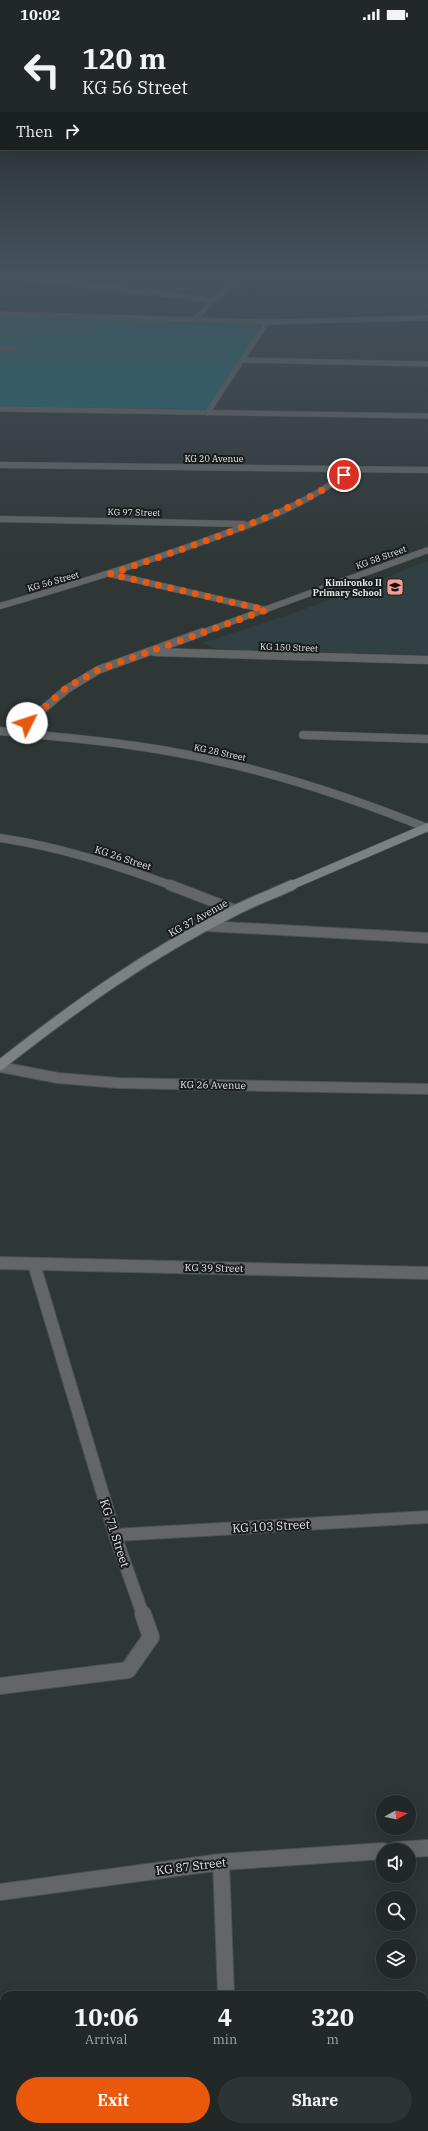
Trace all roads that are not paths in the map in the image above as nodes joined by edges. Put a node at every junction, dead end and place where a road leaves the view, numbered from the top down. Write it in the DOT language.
graph roads {
  1 [pos="234,372"];
  2 [pos="0,409"];
  3 [pos="207,413"];
  4 [pos="428,416"];
  5 [pos="0,465"];
  6 [pos="351,469"];
  7 [pos="428,470"];
  8 [pos="0,519"];
  9 [pos="19,520"];
  10 [pos="250,525"];
  11 [pos="0,526"];
  12 [pos="428,550"];
  13 [pos="110,574"];
  14 [pos="0,606"];
  15 [pos="266,610"];
  16 [pos="149,651"];
  17 [pos="428,660"];
  18 [pos="0,731"];
  19 [pos="17,731"];
  20 [pos="303,735"];
  21 [pos="428,739"];
  22 [pos="428,828"];
  23 [pos="0,838"];
  24 [pos="235,910"];
  25 [pos="206,926"];
  26 [pos="428,938"];
  27 [pos="0,1066"];
  28 [pos="428,1089"];
  29 [pos="0,1263"];
  30 [pos="34,1264"];
  31 [pos="428,1273"];
  32 [pos="428,1517"];
  33 [pos="115,1534"];
  34 [pos="0,1686"];
  35 [pos="428,1848"];
  36 [pos="416,1849"];
  37 [pos="376,1851"];
  38 [pos="221,1862"];
  39 [pos="0,1892"];
  40 [pos="226,1991"];
  1 -- 3 [label="street"];
  2 -- 3 [label="street"];
  3 -- 4 [label="street"];
  5 -- 6 [label="street, KG 20 Avenue"];
  6 -- 7 [label="street, KG 20 Avenue"];
  6 -- 10 [label="street, KG 56 Street"];
  8 -- 9 [label="street, KG 97 Street"];
  9 -- 10 [label="street, KG 97 Street"];
  9 -- 11 [label="street, KG 97 Street"];
  10 -- 13 [label="street, KG 56 Street"];
  12 -- 15 [label="street, KG 58 Street"];
  13 -- 14 [label="street, KG 56 Street"];
  13 -- 15 [label="street, KG 56 Street"];
  15 -- 16 [label="street, KG 58 Street"];
  16 -- 17 [label="street, KG 150 Street"];
  16 -- 19 [label="street, KG 58 Street"];
  18 -- 19 [label="street, KG 28 Street"];
  19 -- 22 [label="street, KG 28 Street"];
  20 -- 21 [label="street"];
  22 -- 24 [label="street, KG 37 Avenue"];
  23 -- 24 [label="street, KG 26 Street"];
  24 -- 25 [label="street, KG 37 Avenue"];
  25 -- 26 [label="street"];
  25 -- 27 [label="street, KG 37 Avenue"];
  27 -- 28 [label="street, KG 26 Avenue"];
  29 -- 30 [label="street, KG 39 Street"];
  30 -- 31 [label="street, KG 39 Street"];
  30 -- 33 [label="street, KG 71 Street"];
  32 -- 33 [label="street, KG 103 Street"];
  33 -- 34 [label="street, KG 71 Street"];
  35 -- 36 [label="street"];
  37 -- 38 [label="street, KG 87 Street"];
  38 -- 39 [label="street, KG 87 Street"];
  38 -- 40 [label="street"];
}
